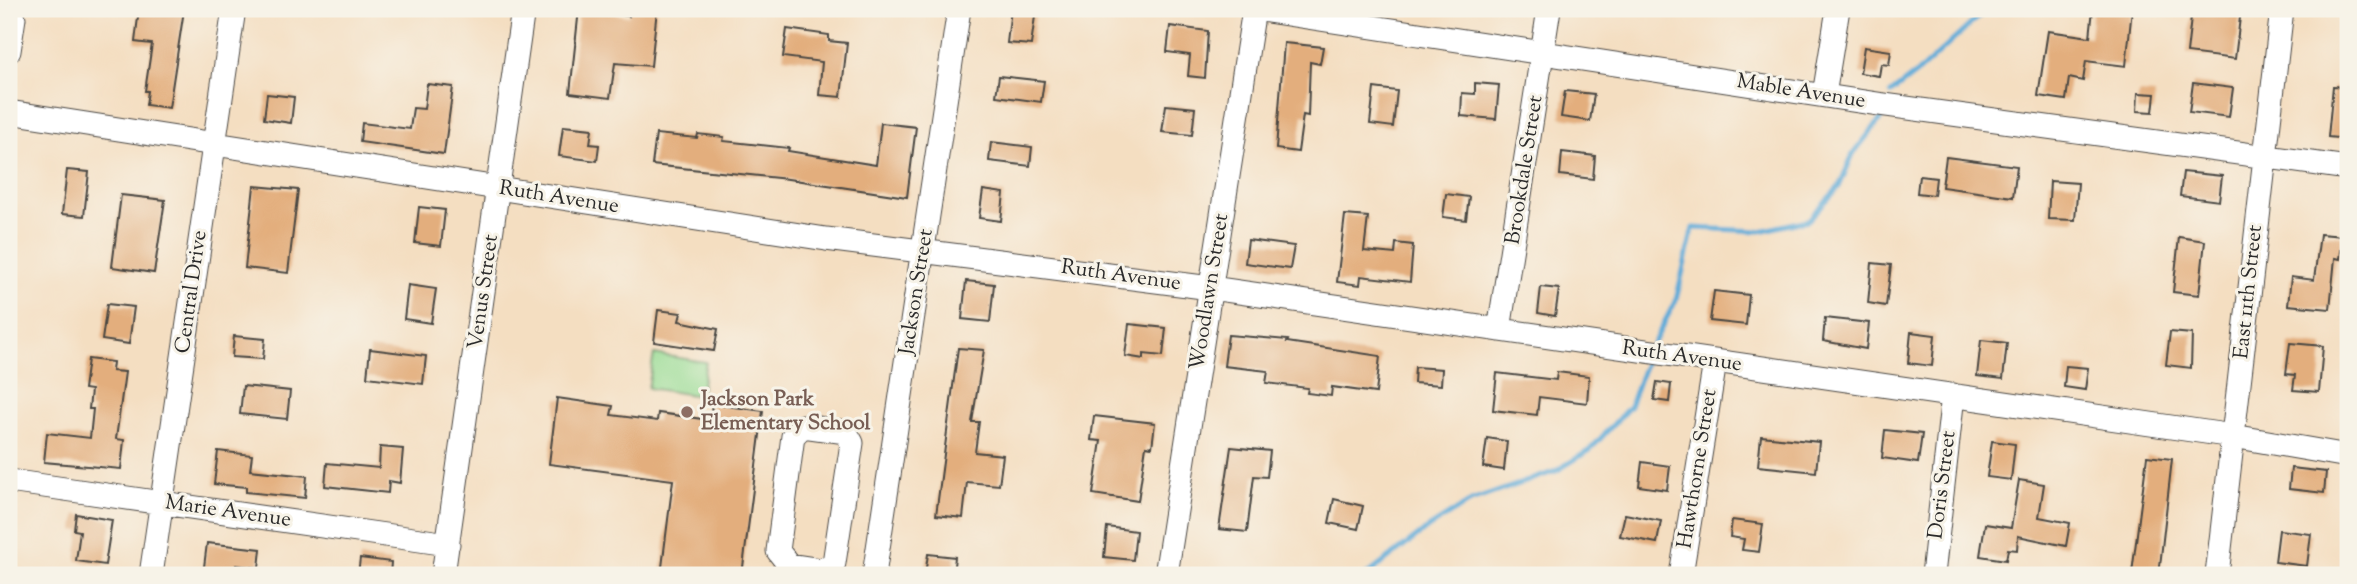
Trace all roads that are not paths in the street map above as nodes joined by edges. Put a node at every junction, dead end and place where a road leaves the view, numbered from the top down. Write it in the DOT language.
graph roads {
  1 [pos="234,9"];
  2 [pos="523,9"];
  3 [pos="959,9"];
  4 [pos="1254,9"];
  5 [pos="1549,9"];
  6 [pos="1838,9"];
  7 [pos="2282,9"];
  8 [pos="15,18"];
  9 [pos="9,51"];
  10 [pos="1543,53"];
  11 [pos="1824,95"];
  12 [pos="9,112"];
  13 [pos="215,142"];
  14 [pos="2263,155"];
  15 [pos="2348,167"];
  16 [pos="497,189"];
  17 [pos="923,250"];
  18 [pos="1210,288"];
  19 [pos="1499,330"];
  20 [pos="1715,362"];
  21 [pos="1953,395"];
  22 [pos="2233,436"];
  23 [pos="2348,456"];
  24 [pos="9,481"];
  25 [pos="161,502"];
  26 [pos="448,544"];
  27 [pos="839,569"];
  28 [pos="151,575"];
  29 [pos="443,575"];
  30 [pos="874,575"];
  31 [pos="1166,575"];
  32 [pos="1681,575"];
  33 [pos="1933,575"];
  34 [pos="2217,575"];
  1 -- 13 [label="street, Central Drive"];
  2 -- 16 [label="street, Venus Street"];
  3 -- 17 [label="street, Jackson Street"];
  4 -- 10 [label="street, Mable Avenue"];
  4 -- 18 [label="street, Woodlawn Street"];
  5 -- 10 [label="street, Brookdale Street"];
  6 -- 11 [label="street"];
  7 -- 14 [label="street, East 11th Street"];
  8 -- 9 [label="street"];
  10 -- 11 [label="street, Mable Avenue"];
  10 -- 19 [label="street, Brookdale Street"];
  11 -- 14 [label="street, Mable Avenue"];
  12 -- 13 [label="street, Ruth Avenue"];
  13 -- 16 [label="street, Ruth Avenue"];
  13 -- 25 [label="street, Central Drive"];
  14 -- 15 [label="street, Mable Avenue"];
  14 -- 22 [label="street, East 11th Street"];
  16 -- 17 [label="street, Ruth Avenue"];
  16 -- 26 [label="street, Venus Street"];
  17 -- 18 [label="street, Ruth Avenue"];
  17 -- 30 [label="street, Jackson Street"];
  18 -- 19 [label="street, Ruth Avenue"];
  18 -- 31 [label="street, Woodlawn Street"];
  19 -- 20 [label="street, Ruth Avenue"];
  20 -- 21 [label="street, Ruth Avenue"];
  20 -- 32 [label="street, Hawthorne Street"];
  21 -- 22 [label="street, Ruth Avenue"];
  21 -- 33 [label="street, Doris Street"];
  22 -- 23 [label="street, Ruth Avenue"];
  22 -- 34 [label="street, East 11th Street"];
  24 -- 25 [label="street, Marie Avenue"];
  25 -- 26 [label="street, Marie Avenue"];
  25 -- 28 [label="street, Central Drive"];
  26 -- 29 [label="street, Venus Street"];
  27 -- 27 [label="street"];
}
